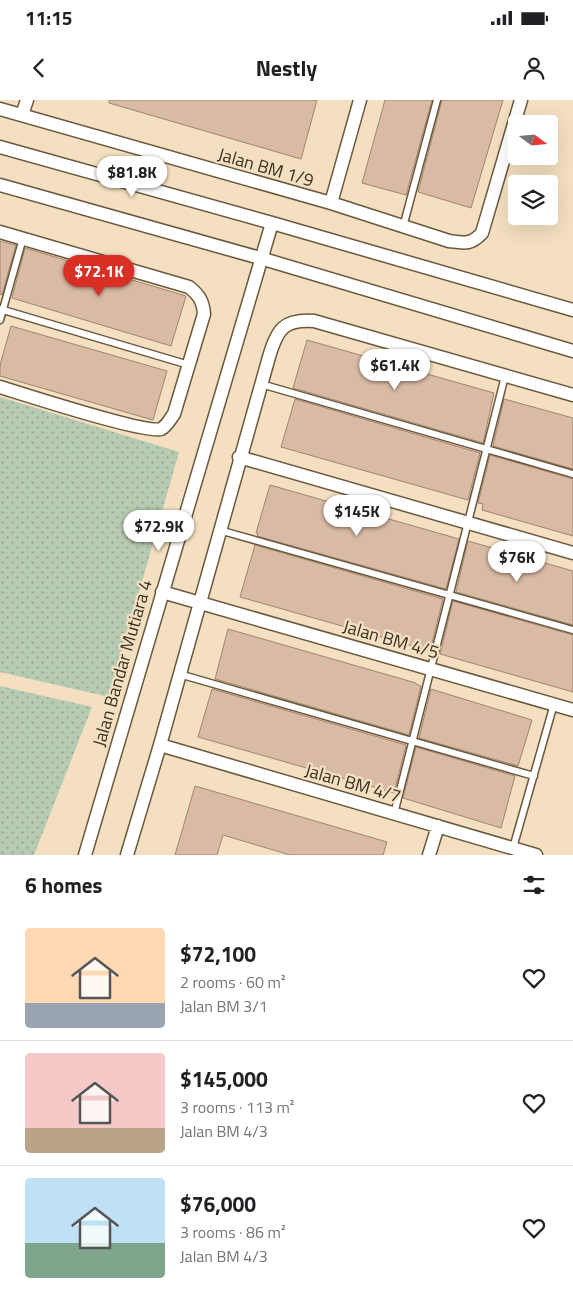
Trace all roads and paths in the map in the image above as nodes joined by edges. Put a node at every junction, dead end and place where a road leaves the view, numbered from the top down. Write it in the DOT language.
graph roads {
  1 [pos="27,100"];
  2 [pos="360,100"];
  3 [pos="437,100"];
  4 [pos="521,100"];
  5 [pos="0,109"];
  6 [pos="22,115"];
  7 [pos="0,147"];
  8 [pos="0,185"];
  9 [pos="331,204"];
  10 [pos="272,223"];
  11 [pos="403,227"];
  12 [pos="0,232"];
  13 [pos="23,238"];
  14 [pos="260,258"];
  15 [pos="1,310"];
  16 [pos="573,310"];
  17 [pos="0,320"];
  18 [pos="573,350"];
  19 [pos="189,366"];
  20 [pos="505,376"];
  21 [pos="261,384"];
  22 [pos="0,388"];
  23 [pos="573,395"];
  24 [pos="486,450"];
  25 [pos="240,458"];
  26 [pos="573,474"];
  27 [pos="468,523"];
  28 [pos="219,530"];
  29 [pos="573,553"];
  30 [pos="162,592"];
  31 [pos="450,595"];
  32 [pos="199,602"];
  33 [pos="573,630"];
  34 [pos="431,669"];
  35 [pos="179,674"];
  36 [pos="554,704"];
  37 [pos="573,710"];
  38 [pos="413,741"];
  39 [pos="160,745"];
  40 [pos="534,776"];
  41 [pos="394,814"];
  42 [pos="438,826"];
  43 [pos="513,848"];
  44 [pos="84,855"];
  45 [pos="127,855"];
  46 [pos="429,855"];
  47 [pos="536,855"];
  1 -- 6 [label="street"];
  2 -- 9 [label="street"];
  3 -- 11 [label="lane"];
  4 -- 11 [label="street, Jalan BM 1/9"];
  5 -- 6 [label="street, Jalan BM 1/9"];
  6 -- 9 [label="street, Jalan BM 1/9"];
  7 -- 10 [label="street"];
  8 -- 14 [label="street"];
  9 -- 11 [label="street, Jalan BM 1/9"];
  10 -- 14 [label="street, Jalan Bandar Mutiara 4"];
  10 -- 16 [label="street"];
  12 -- 13 [label="street"];
  13 -- 15 [label="lane"];
  13 -- 19 [label="street"];
  14 -- 18 [label="street"];
  14 -- 30 [label="street, Jalan Bandar Mutiara 4"];
  15 -- 17 [label="lane"];
  15 -- 19 [label="lane"];
  19 -- 22 [label="street"];
  20 -- 21 [label="street"];
  20 -- 23 [label="street"];
  20 -- 24 [label="lane"];
  21 -- 24 [label="lane"];
  21 -- 25 [label="street"];
  24 -- 26 [label="lane"];
  24 -- 27 [label="lane"];
  25 -- 27 [label="street"];
  25 -- 28 [label="street"];
  27 -- 29 [label="street"];
  27 -- 31 [label="lane"];
  28 -- 31 [label="lane"];
  28 -- 32 [label="street"];
  30 -- 32 [label="street, Jalan BM 4/5"];
  30 -- 44 [label="street, Jalan Bandar Mutiara 4"];
  31 -- 33 [label="lane"];
  31 -- 34 [label="lane"];
  32 -- 34 [label="street, Jalan BM 4/5"];
  32 -- 35 [label="street"];
  34 -- 36 [label="street, Jalan BM 4/5"];
  34 -- 38 [label="lane"];
  35 -- 38 [label="lane"];
  35 -- 39 [label="street"];
  36 -- 37 [label="street, Jalan BM 4/5"];
  36 -- 40 [label="lane"];
  38 -- 40 [label="lane"];
  38 -- 41 [label="lane"];
  39 -- 41 [label="street, Jalan BM 4/7"];
  39 -- 45 [label="street"];
  40 -- 43 [label="lane"];
  41 -- 42 [label="street, Jalan BM 4/7"];
  42 -- 43 [label="street, Jalan BM 4/7"];
  42 -- 46 [label="street"];
  43 -- 47 [label="street, Jalan BM 4/7"];
}
